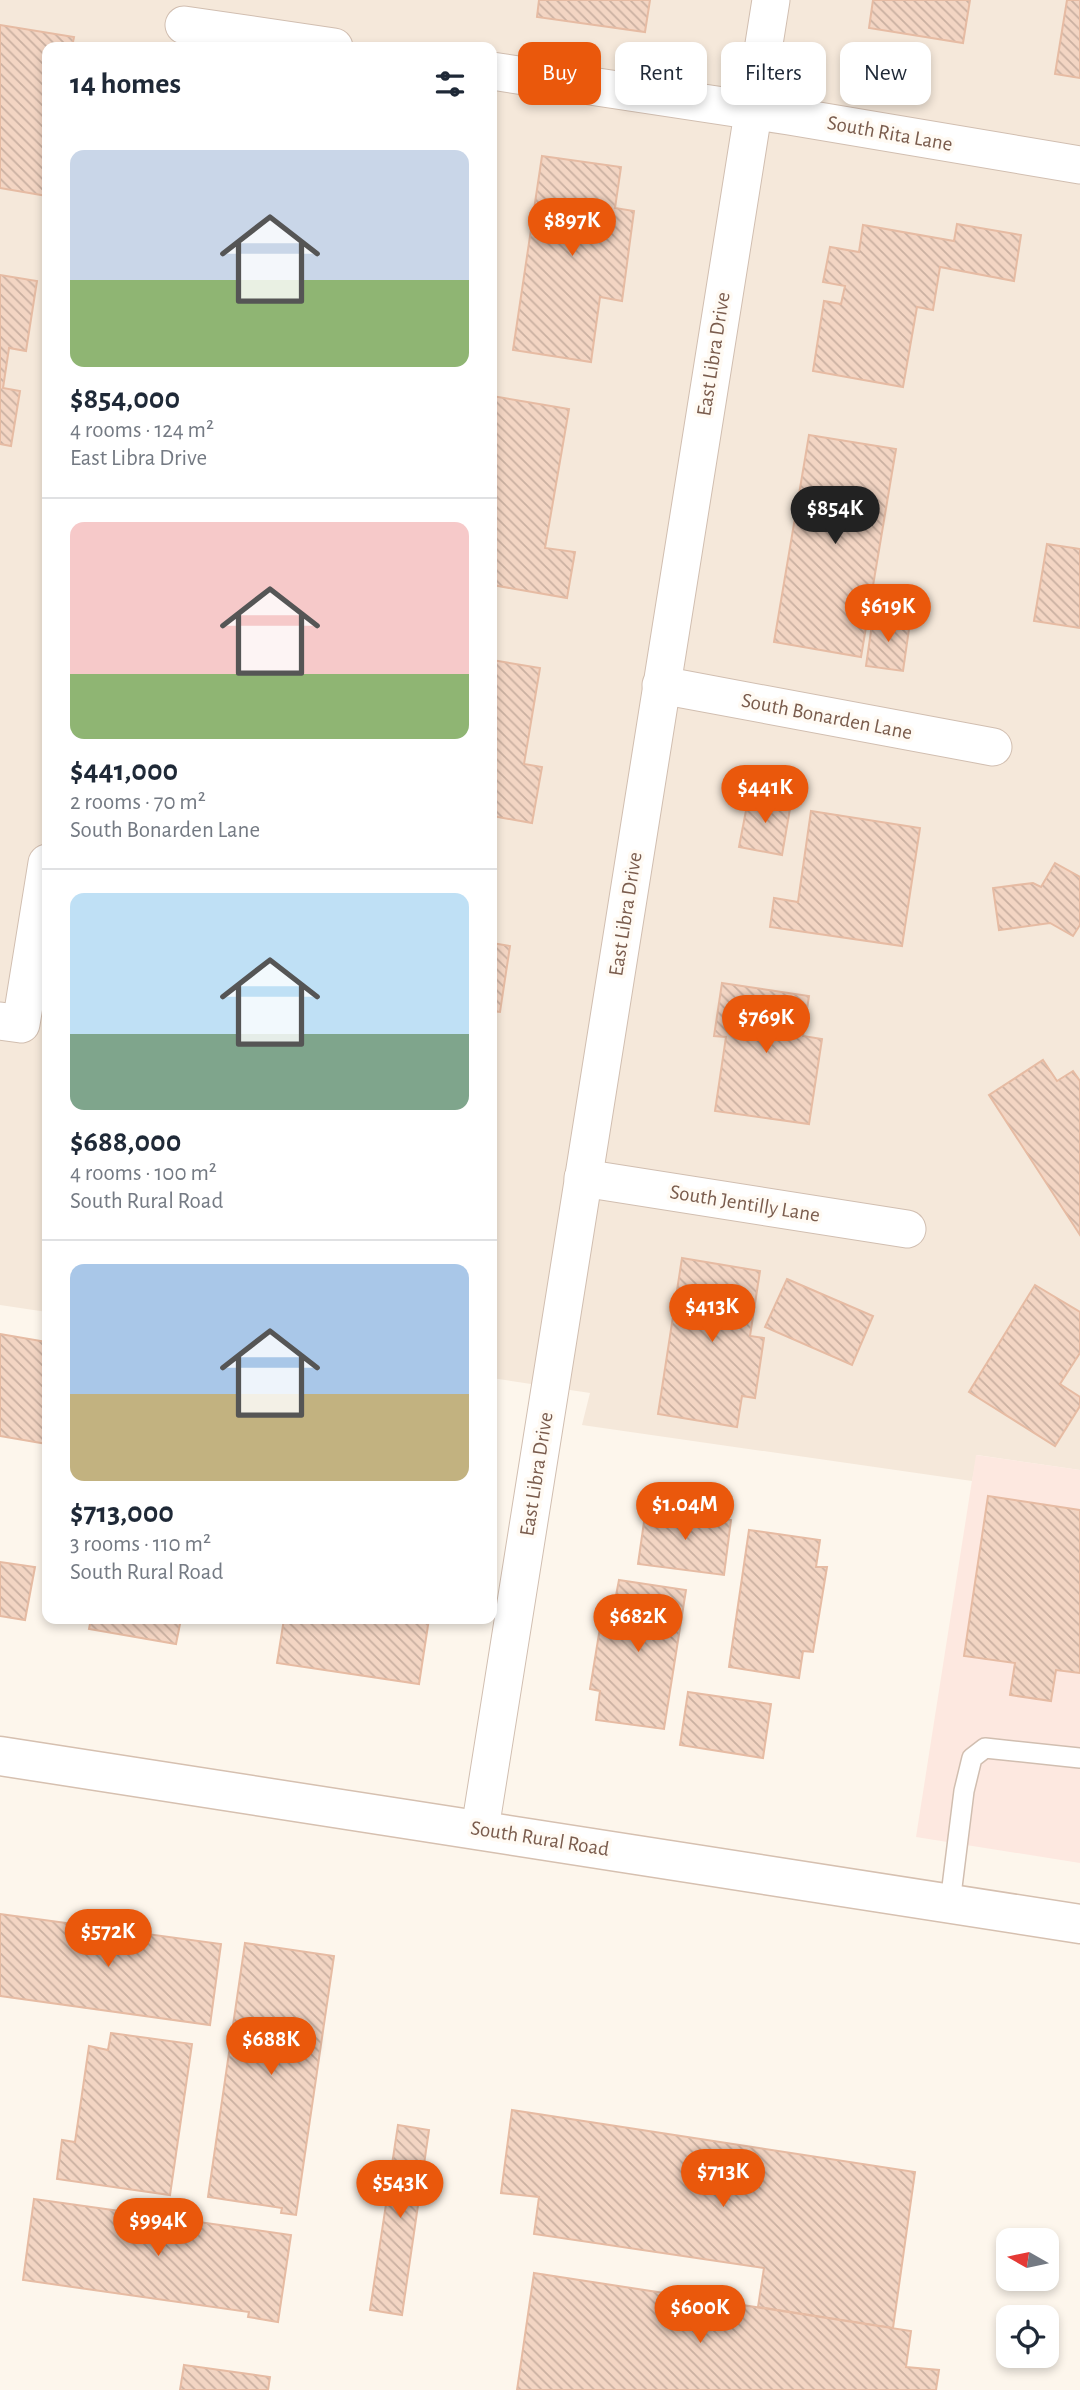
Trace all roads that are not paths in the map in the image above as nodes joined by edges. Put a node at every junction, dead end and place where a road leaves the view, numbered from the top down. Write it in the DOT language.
graph roads {
  1 [pos="771,0"];
  2 [pos="184,24"];
  3 [pos="301,42"];
  4 [pos="497,72"];
  5 [pos="752,110"];
  6 [pos="1080,165"];
  7 [pos="661,685"];
  8 [pos="993,747"];
  9 [pos="42,894"];
  10 [pos="0,1021"];
  11 [pos="583,1178"];
  12 [pos="907,1229"];
  13 [pos="0,1756"];
  14 [pos="1080,1758"];
  15 [pos="480,1829"];
  16 [pos="950,1903"];
  17 [pos="1080,1924"];
  1 -- 5 [label="street, East Libra Drive"];
  2 -- 3 [label="street"];
  4 -- 5 [label="street, South Rita Lane"];
  5 -- 6 [label="street, South Rita Lane"];
  5 -- 7 [label="street, East Libra Drive"];
  7 -- 8 [label="street, South Bonarden Lane"];
  7 -- 11 [label="street, East Libra Drive"];
  9 -- 10 [label="street"];
  11 -- 12 [label="street, South Jentilly Lane"];
  11 -- 15 [label="street, East Libra Drive"];
  13 -- 15 [label="main road, South Rural Road"];
  14 -- 16 [label="lane"];
  15 -- 16 [label="main road, South Rural Road"];
  16 -- 17 [label="main road, South Rural Road"];
}
